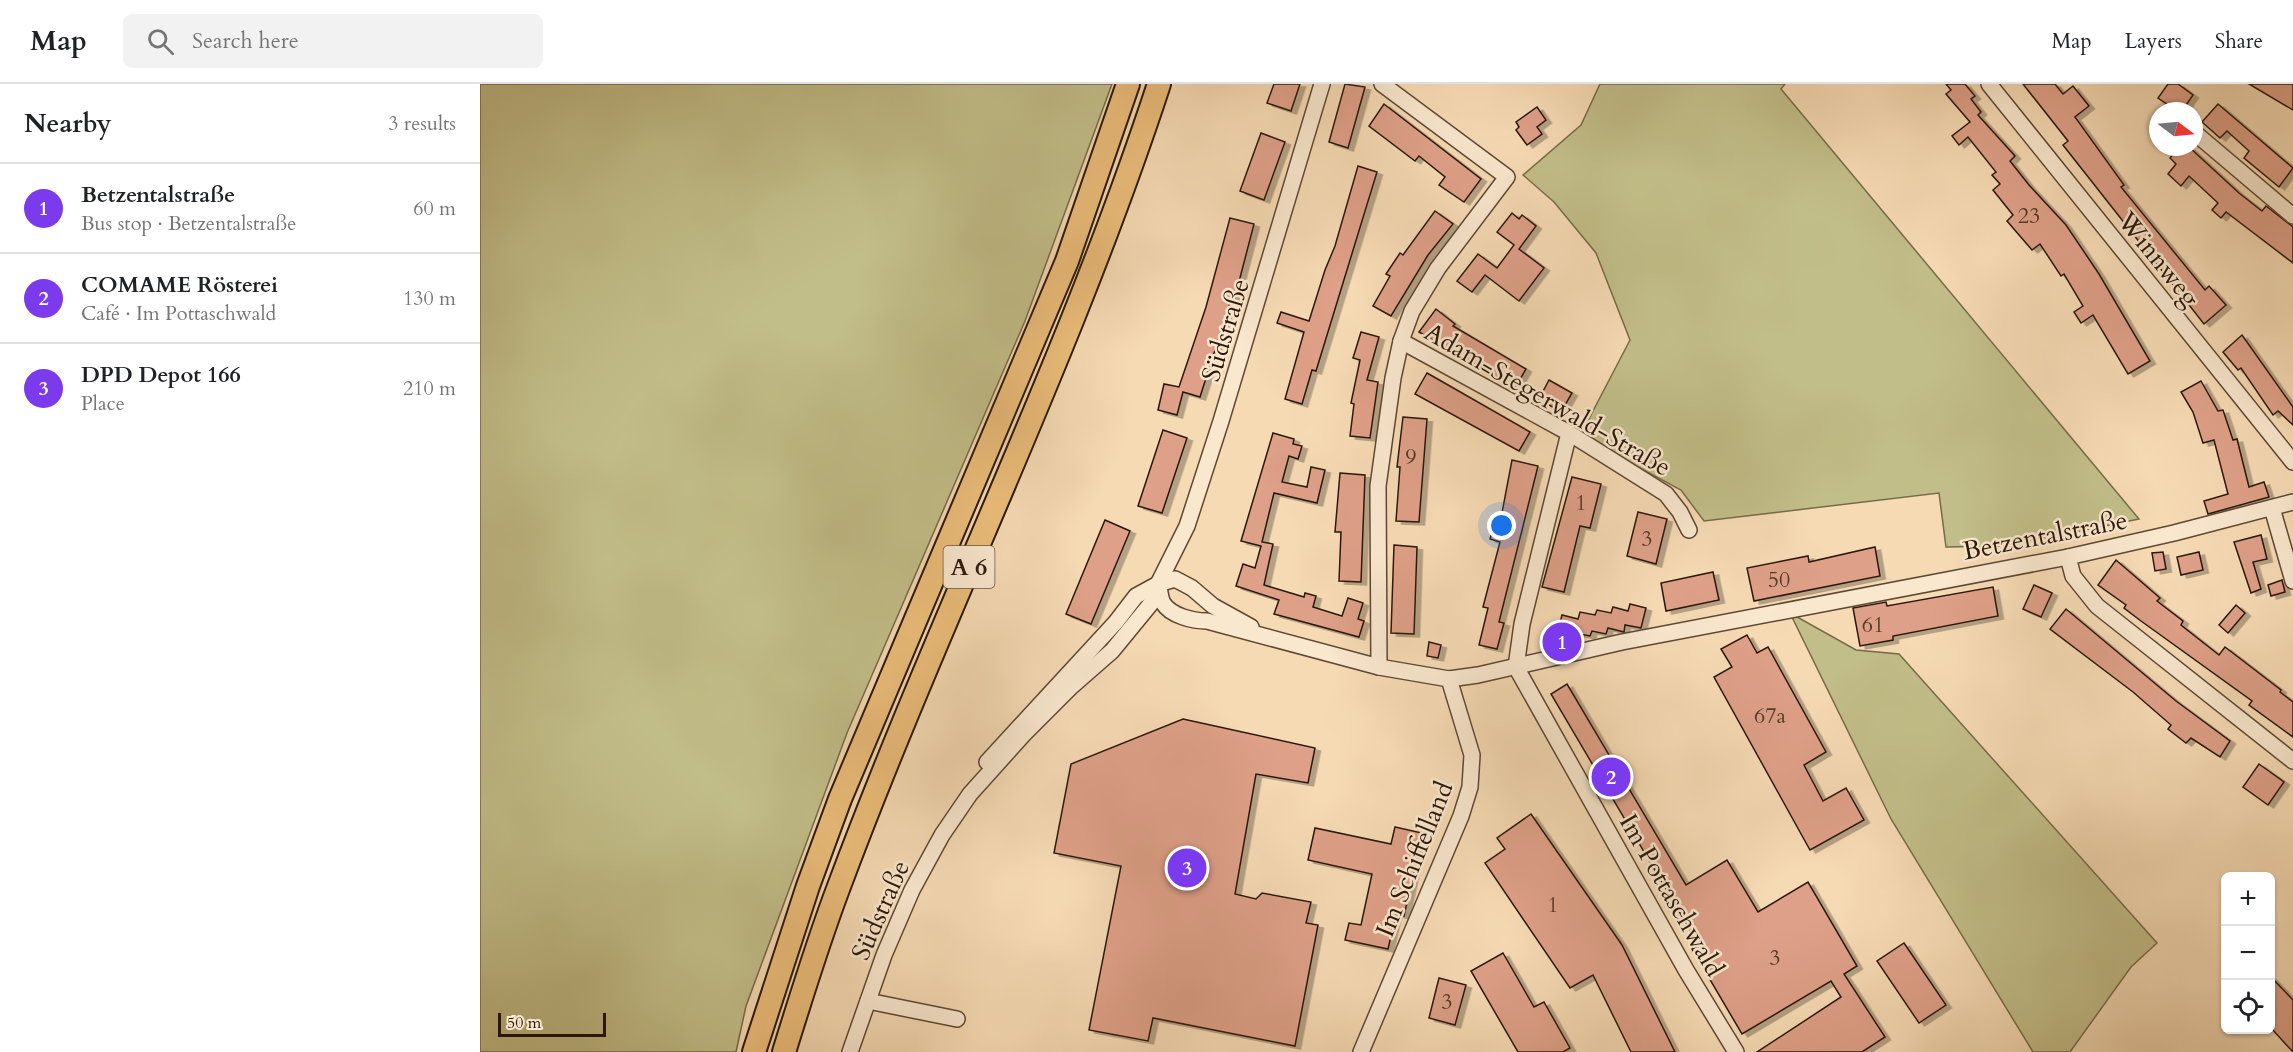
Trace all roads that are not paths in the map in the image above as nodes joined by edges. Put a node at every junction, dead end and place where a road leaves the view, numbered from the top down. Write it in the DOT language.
graph roads {
  1 [pos="1128,84"];
  2 [pos="1159,84"];
  3 [pos="1322,84"];
  4 [pos="1382,84"];
  5 [pos="1989,84"];
  6 [pos="2203,141"];
  7 [pos="2293,216"];
  8 [pos="1401,341"];
  9 [pos="1569,433"];
  10 [pos="2293,462"];
  11 [pos="2293,501"];
  12 [pos="2272,508"];
  13 [pos="1689,530"];
  14 [pos="2068,556"];
  15 [pos="2293,581"];
  16 [pos="1158,584"];
  17 [pos="1272,638"];
  18 [pos="1379,667"];
  19 [pos="1516,667"];
  20 [pos="1449,679"];
  21 [pos="2293,761"];
  22 [pos="868,1001"];
  23 [pos="957,1019"];
  24 [pos="754,1052"];
  25 [pos="784,1052"];
  26 [pos="850,1052"];
  27 [pos="1361,1052"];
  28 [pos="1736,1052"];
  1 -- 24 [label="highway, A 6"];
  2 -- 25 [label="highway, A 6"];
  3 -- 16 [label="street, Südstraße"];
  4 -- 8 [label="street"];
  5 -- 10 [label="street, Winnweg"];
  6 -- 7 [label="street"];
  8 -- 9 [label="street, Adam-Stegerwald-Straße"];
  8 -- 18 [label="street"];
  9 -- 13 [label="street, Adam-Stegerwald-Straße"];
  9 -- 19 [label="street"];
  11 -- 12 [label="street, Betzentalstraße"];
  12 -- 14 [label="street, Betzentalstraße"];
  12 -- 15 [label="street"];
  14 -- 19 [label="street, Betzentalstraße"];
  14 -- 21 [label="street"];
  16 -- 17 [label="street"];
  16 -- 17 [label="street"];
  16 -- 22 [label="street, Südstraße"];
  17 -- 18 [label="street, Betzentalstraße"];
  18 -- 20 [label="street, Betzentalstraße"];
  19 -- 20 [label="street, Betzentalstraße"];
  19 -- 28 [label="street, Im Pottaschwald"];
  20 -- 27 [label="street, Im Schiffelland"];
  22 -- 23 [label="street"];
  22 -- 26 [label="street, Südstraße"];
}
